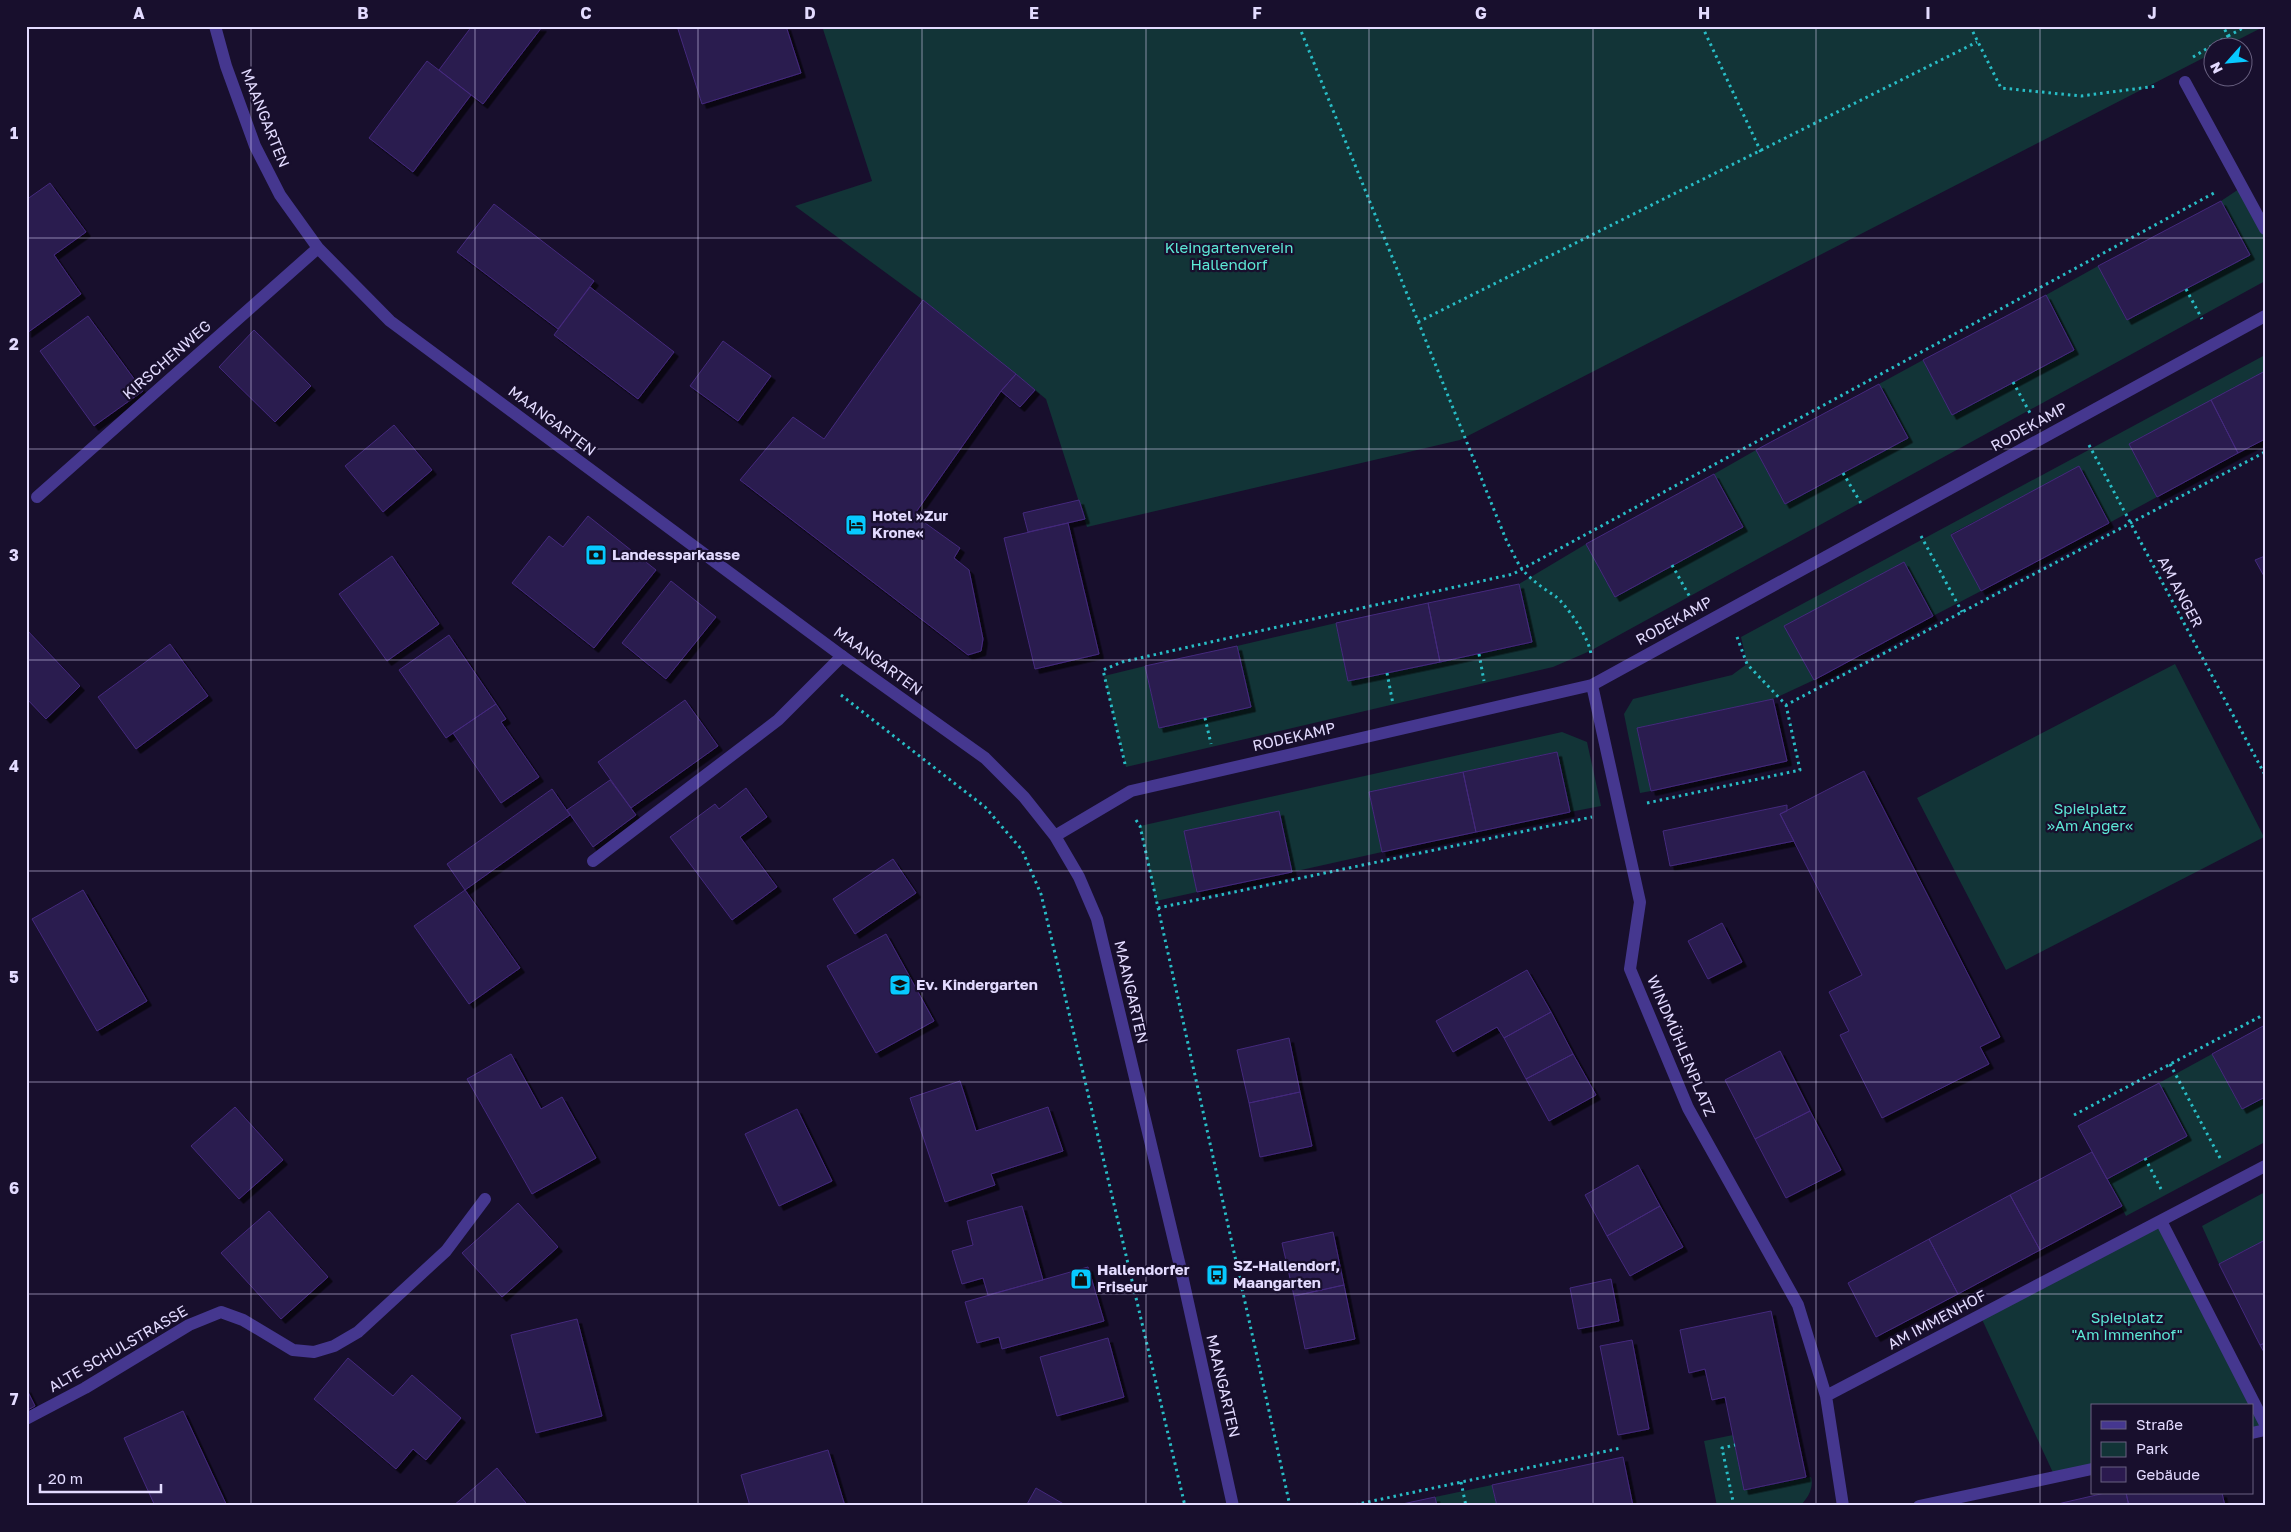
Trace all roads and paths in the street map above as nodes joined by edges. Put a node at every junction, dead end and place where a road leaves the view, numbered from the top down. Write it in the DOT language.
graph roads {
  1 [pos="215,26"];
  2 [pos="1299,26"];
  3 [pos="1702,26"];
  4 [pos="1970,26"];
  5 [pos="2223,26"];
  6 [pos="2247,26"];
  7 [pos="2228,36"];
  8 [pos="1978,42"];
  9 [pos="2185,82"];
  10 [pos="1761,152"];
  11 [pos="2239,180"];
  12 [pos="2265,229"];
  13 [pos="318,248"];
  14 [pos="2186,289"];
  15 [pos="2265,316"];
  16 [pos="1418,322"];
  17 [pos="2216,343"];
  18 [pos="2013,382"];
  19 [pos="2075,420"];
  20 [pos="2044,437"];
  21 [pos="2265,452"];
  22 [pos="1844,473"];
  23 [pos="37,496"];
  24 [pos="1906,513"];
  25 [pos="2130,523"];
  26 [pos="1877,529"];
  27 [pos="1672,566"];
  28 [pos="1522,569"];
  29 [pos="1728,610"];
  30 [pos="1962,612"];
  31 [pos="1703,624"];
  32 [pos="842,656"];
  33 [pos="821,679"];
  34 [pos="1592,685"];
  35 [pos="1786,705"];
  36 [pos="2265,775"];
  37 [pos="1126,794"];
  38 [pos="1620,808"];
  39 [pos="1055,836"];
  40 [pos="592,861"];
  41 [pos="1158,908"];
  42 [pos="2265,1014"];
  43 [pos="2170,1064"];
  44 [pos="2074,1115"];
  45 [pos="2145,1158"];
  46 [pos="2265,1166"];
  47 [pos="2234,1182"];
  48 [pos="485,1199"];
  49 [pos="2175,1213"];
  50 [pos="2161,1221"];
  51 [pos="1826,1396"];
  52 [pos="26,1419"];
  53 [pos="2265,1424"];
  54 [pos="1735,1445"];
  55 [pos="1621,1448"];
  56 [pos="2091,1469"];
  57 [pos="1461,1482"];
  58 [pos="1185,1506"];
  59 [pos="1233,1506"];
  60 [pos="1290,1506"];
  61 [pos="1349,1506"];
  62 [pos="1466,1506"];
  63 [pos="1734,1506"];
  64 [pos="1843,1506"];
  65 [pos="1919,1506"];
  1 -- 13 [label="street, MAANGARTEN"];
  2 -- 16 [label="path"];
  3 -- 10 [label="path"];
  4 -- 8 [label="path"];
  5 -- 7 [label="path"];
  6 -- 7 [label="path"];
  7 -- 9 [label="path"];
  8 -- 9 [label="path"];
  8 -- 10 [label="path"];
  9 -- 11 [label="street"];
  10 -- 16 [label="path"];
  11 -- 12 [label="street"];
  11 -- 28 [label="path"];
  13 -- 23 [label="street, KIRSCHENWEG"];
  13 -- 32 [label="street, MAANGARTEN"];
  14 -- 17 [label="path"];
  15 -- 17 [label="street, RODEKAMP"];
  16 -- 28 [label="path"];
  17 -- 19 [label="street, RODEKAMP"];
  18 -- 20 [label="path"];
  19 -- 20 [label="street, RODEKAMP"];
  19 -- 25 [label="path, AM ANGER"];
  20 -- 24 [label="street, RODEKAMP"];
  21 -- 25 [label="path"];
  22 -- 26 [label="path"];
  24 -- 26 [label="street, RODEKAMP"];
  24 -- 30 [label="path"];
  25 -- 30 [label="path"];
  25 -- 36 [label="path, AM ANGER"];
  26 -- 29 [label="street, RODEKAMP"];
  27 -- 31 [label="path"];
  28 -- 34 [label="path"];
  28 -- 37 [label="path"];
  29 -- 31 [label="street, RODEKAMP"];
  29 -- 35 [label="path"];
  30 -- 35 [label="path"];
  31 -- 34 [label="street, RODEKAMP"];
  32 -- 33 [label="street"];
  32 -- 39 [label="street, MAANGARTEN"];
  33 -- 40 [label="street"];
  33 -- 58 [label="path"];
  34 -- 37 [label="street, RODEKAMP"];
  34 -- 38 [label="street, WINDMÜHLENPLATZ"];
  35 -- 38 [label="path"];
  37 -- 39 [label="street, RODEKAMP"];
  37 -- 41 [label="path"];
  38 -- 41 [label="path"];
  38 -- 51 [label="street, WINDMÜHLENPLATZ"];
  39 -- 59 [label="street, MAANGARTEN"];
  41 -- 60 [label="path"];
  42 -- 43 [label="path"];
  43 -- 44 [label="path"];
  43 -- 47 [label="path"];
  45 -- 49 [label="path"];
  46 -- 47 [label="street, AM IMMENHOF"];
  47 -- 49 [label="street, AM IMMENHOF"];
  48 -- 52 [label="street, ALTE SCHULSTRASSE"];
  49 -- 50 [label="street, AM IMMENHOF"];
  50 -- 51 [label="street, AM IMMENHOF"];
  50 -- 53 [label="street"];
  51 -- 64 [label="street"];
  54 -- 63 [label="path"];
  55 -- 57 [label="path"];
  56 -- 65 [label="street"];
  57 -- 61 [label="path"];
  57 -- 62 [label="path"];
}
